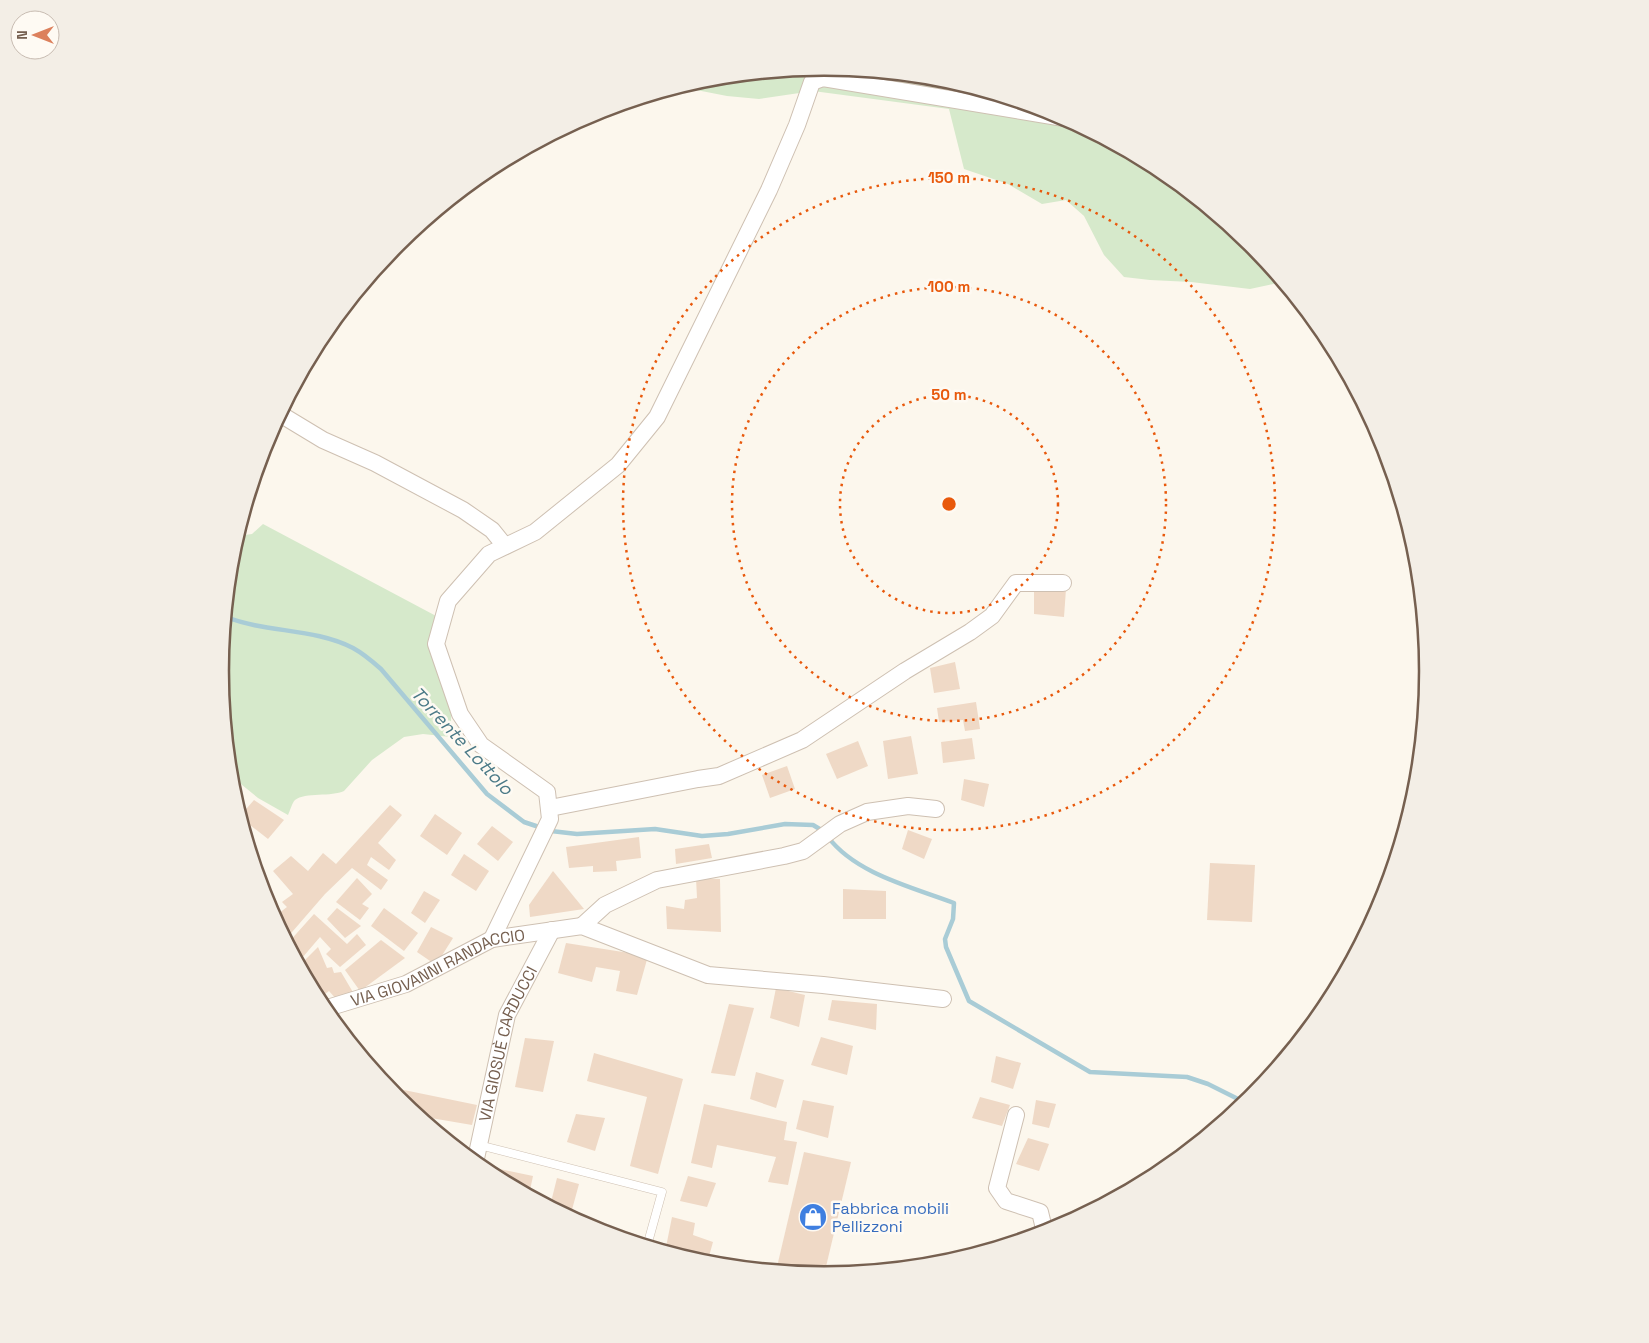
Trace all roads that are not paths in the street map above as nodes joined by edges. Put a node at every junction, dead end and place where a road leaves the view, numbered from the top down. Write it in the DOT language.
graph roads {
  1 [pos="1025,112"];
  2 [pos="287,418"];
  3 [pos="506,546"];
  4 [pos="1063,583"];
  5 [pos="936,809"];
  6 [pos="550,814"];
  7 [pos="582,926"];
  8 [pos="552,930"];
  9 [pos="492,938"];
  10 [pos="943,999"];
  11 [pos="333,1006"];
  12 [pos="1016,1115"];
  13 [pos="479,1145"];
  14 [pos="477,1154"];
  15 [pos="1043,1225"];
  16 [pos="649,1240"];
  1 -- 3 [label="street"];
  2 -- 3 [label="street"];
  3 -- 6 [label="street"];
  4 -- 6 [label="street"];
  5 -- 7 [label="street"];
  6 -- 9 [label="street"];
  7 -- 8 [label="street, VIA GIOVANNI RANDACCIO"];
  7 -- 10 [label="street"];
  8 -- 9 [label="street, VIA GIOVANNI RANDACCIO"];
  8 -- 13 [label="street, VIA GIOSUÈ CARDUCCI"];
  9 -- 11 [label="street, VIA GIOVANNI RANDACCIO"];
  12 -- 15 [label="street"];
  13 -- 14 [label="street, VIA GIOSUÈ CARDUCCI"];
  13 -- 16 [label="lane"];
}
